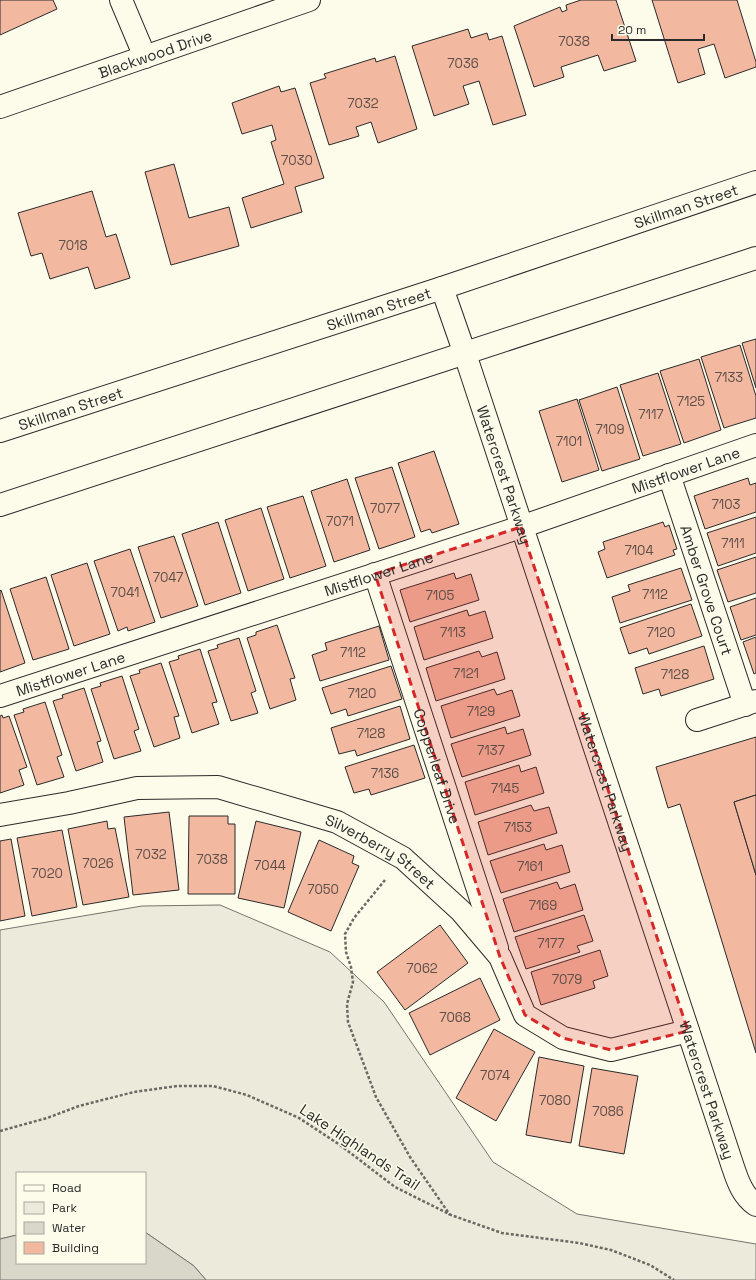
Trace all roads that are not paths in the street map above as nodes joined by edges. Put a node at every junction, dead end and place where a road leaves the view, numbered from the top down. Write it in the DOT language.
graph roads {
  1 [pos="121,0"];
  2 [pos="309,0"];
  3 [pos="145,57"];
  4 [pos="0,107"];
  5 [pos="756,182"];
  6 [pos="756,258"];
  7 [pos="442,288"];
  8 [pos="465,354"];
  9 [pos="0,431"];
  10 [pos="756,445"];
  11 [pos="668,474"];
  12 [pos="0,505"];
  13 [pos="522,527"];
  14 [pos="375,574"];
  15 [pos="0,696"];
  16 [pos="750,703"];
  17 [pos="697,720"];
  18 [pos="0,815"];
  19 [pos="500,957"];
  20 [pos="688,1031"];
  21 [pos="756,1205"];
  1 -- 3 [label="street"];
  2 -- 3 [label="street, Blackwood Drive"];
  3 -- 4 [label="street, Blackwood Drive"];
  5 -- 7 [label="street, Skillman Street"];
  6 -- 8 [label="street"];
  7 -- 8 [label="street, Watercrest Parkway"];
  7 -- 9 [label="street, Skillman Street"];
  8 -- 12 [label="street"];
  8 -- 13 [label="street, Watercrest Parkway"];
  10 -- 11 [label="street, Mistflower Lane"];
  11 -- 13 [label="street, Mistflower Lane"];
  11 -- 16 [label="street, Amber Grove Court"];
  13 -- 14 [label="street, Mistflower Lane"];
  13 -- 20 [label="street, Watercrest Parkway"];
  14 -- 15 [label="street, Mistflower Lane"];
  14 -- 19 [label="street, Copperleaf Drive"];
  16 -- 17 [label="street"];
  18 -- 19 [label="street, Silverberry Street"];
  19 -- 20 [label="street, Silverberry Street"];
  20 -- 21 [label="street, Watercrest Parkway"];
}
